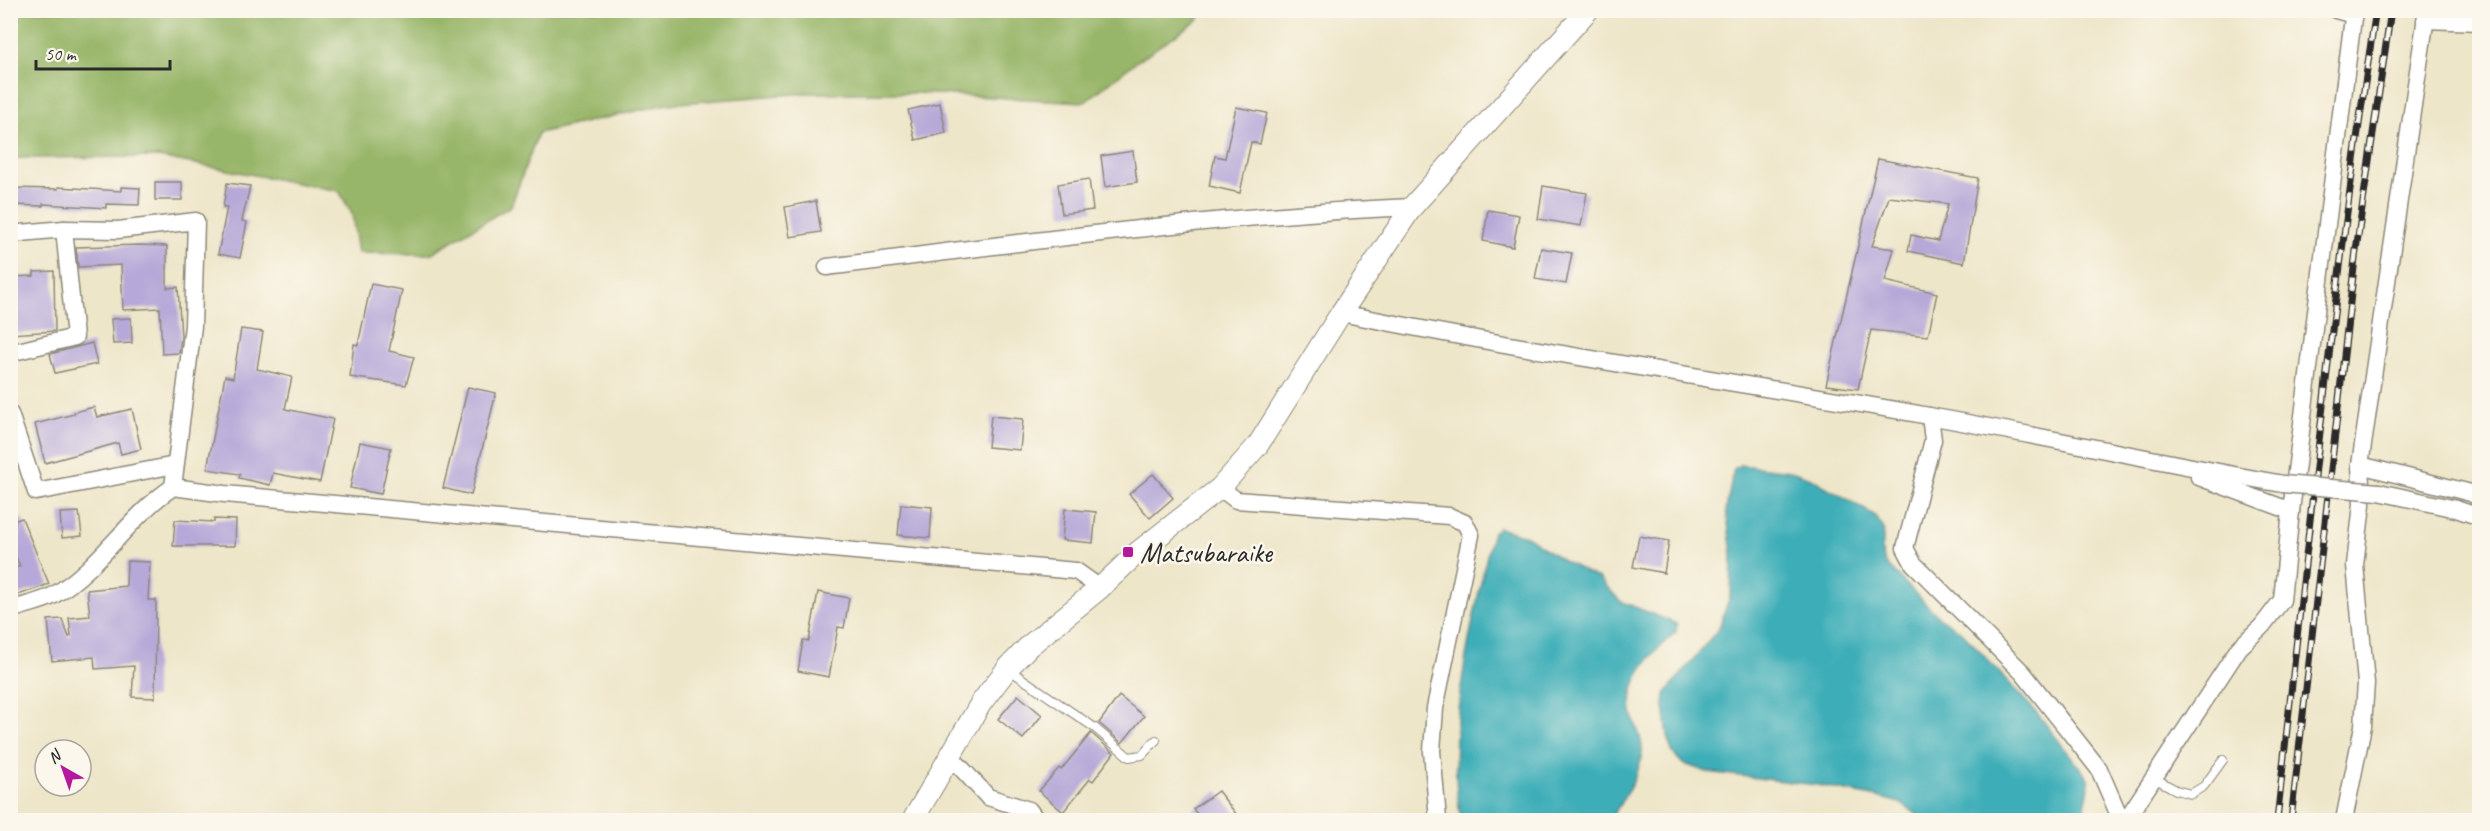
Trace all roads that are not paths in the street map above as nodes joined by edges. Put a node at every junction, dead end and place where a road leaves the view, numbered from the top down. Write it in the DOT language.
graph roads {
  1 [pos="1588,10"];
  2 [pos="2336,10"];
  3 [pos="2354,13"];
  4 [pos="2426,15"];
  5 [pos="2480,22"];
  6 [pos="1412,207"];
  7 [pos="64,229"];
  8 [pos="10,234"];
  9 [pos="827,267"];
  10 [pos="1341,313"];
  11 [pos="10,353"];
  12 [pos="10,414"];
  13 [pos="1930,416"];
  14 [pos="2159,462"];
  15 [pos="175,465"];
  16 [pos="2360,465"];
  17 [pos="173,487"];
  18 [pos="1220,488"];
  19 [pos="2480,498"];
  20 [pos="2291,511"];
  21 [pos="2480,517"];
  22 [pos="1100,588"];
  23 [pos="10,610"];
  24 [pos="1007,669"];
  25 [pos="1156,740"];
  26 [pos="951,757"];
  27 [pos="2223,760"];
  28 [pos="2154,778"];
  29 [pos="914,820"];
  30 [pos="1033,820"];
  31 [pos="1438,820"];
  32 [pos="2121,820"];
  33 [pos="2126,820"];
  34 [pos="2344,820"];
  1 -- 6 [label="street"];
  2 -- 3 [label="street"];
  3 -- 20 [label="street"];
  4 -- 5 [label="street"];
  4 -- 16 [label="street"];
  6 -- 9 [label="street"];
  6 -- 10 [label="street"];
  7 -- 8 [label="street"];
  7 -- 11 [label="street"];
  7 -- 15 [label="street"];
  10 -- 13 [label="street"];
  10 -- 18 [label="street"];
  12 -- 15 [label="street"];
  13 -- 14 [label="street"];
  13 -- 32 [label="street"];
  14 -- 20 [label="street"];
  14 -- 21 [label="street, bridge"];
  15 -- 17 [label="street"];
  16 -- 19 [label="street"];
  16 -- 34 [label="street"];
  17 -- 22 [label="street"];
  17 -- 23 [label="street"];
  18 -- 22 [label="street"];
  18 -- 31 [label="street"];
  20 -- 28 [label="street"];
  22 -- 24 [label="street"];
  24 -- 25 [label="lane"];
  24 -- 26 [label="street"];
  26 -- 29 [label="street"];
  26 -- 30 [label="street"];
  27 -- 28 [label="lane"];
  28 -- 33 [label="street"];
}
